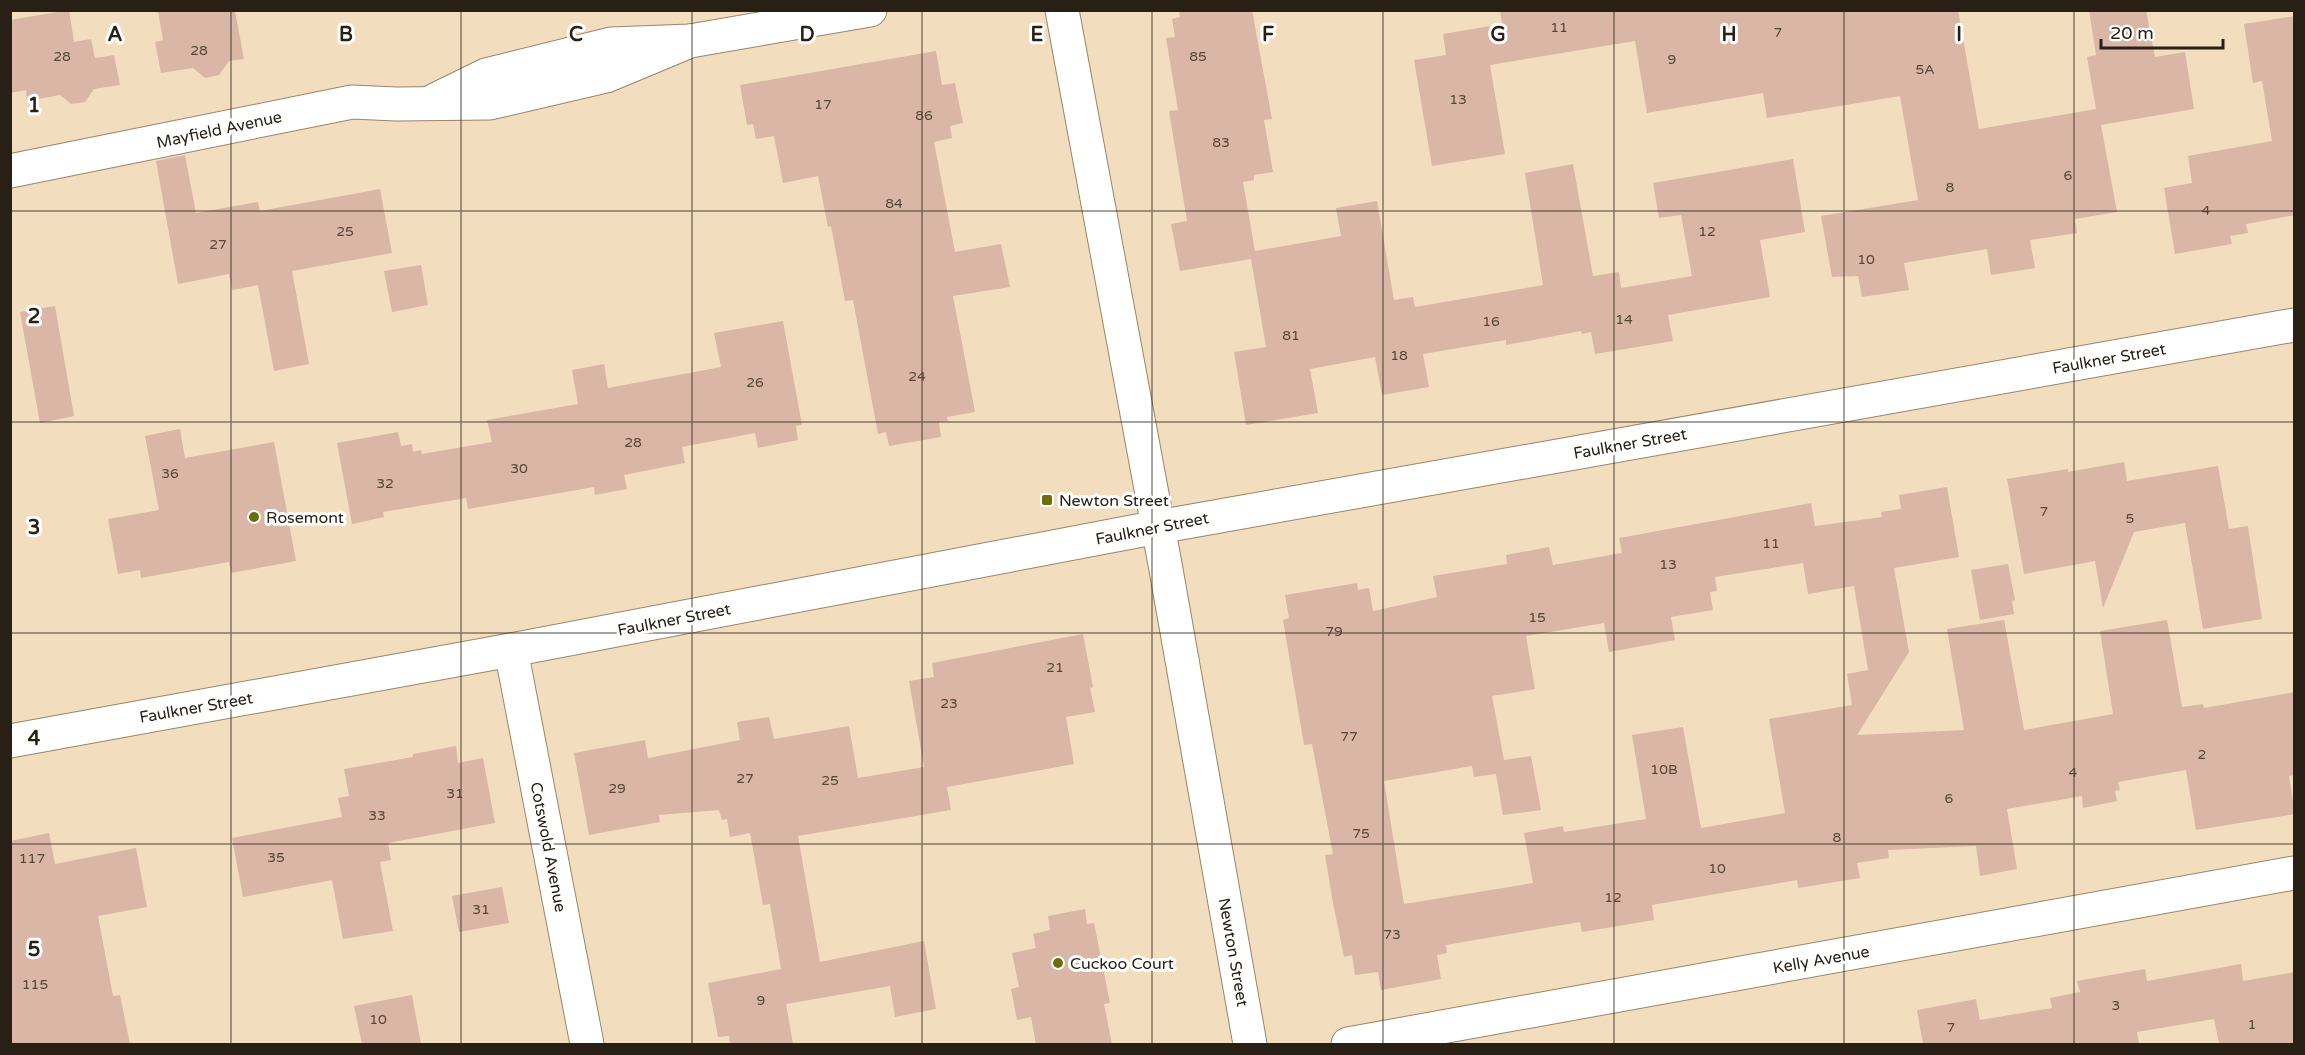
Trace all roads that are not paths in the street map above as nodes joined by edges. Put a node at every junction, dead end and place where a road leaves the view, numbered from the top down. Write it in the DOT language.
graph roads {
  1 [pos="870,10"];
  2 [pos="1062,10"];
  3 [pos="10,171"];
  4 [pos="2295,325"];
  5 [pos="1158,527"];
  6 [pos="511,650"];
  7 [pos="10,741"];
  8 [pos="2295,873"];
  9 [pos="586,1044"];
  10 [pos="1250,1044"];
  11 [pos="1348,1044"];
  1 -- 3 [label="street, Mayfield Avenue"];
  2 -- 5 [label="street, Newton Street"];
  4 -- 5 [label="street, Faulkner Street"];
  5 -- 6 [label="street, Faulkner Street"];
  5 -- 10 [label="street, Newton Street"];
  6 -- 7 [label="street, Faulkner Street"];
  6 -- 9 [label="street, Cotswold Avenue"];
  8 -- 11 [label="street, Kelly Avenue"];
}
